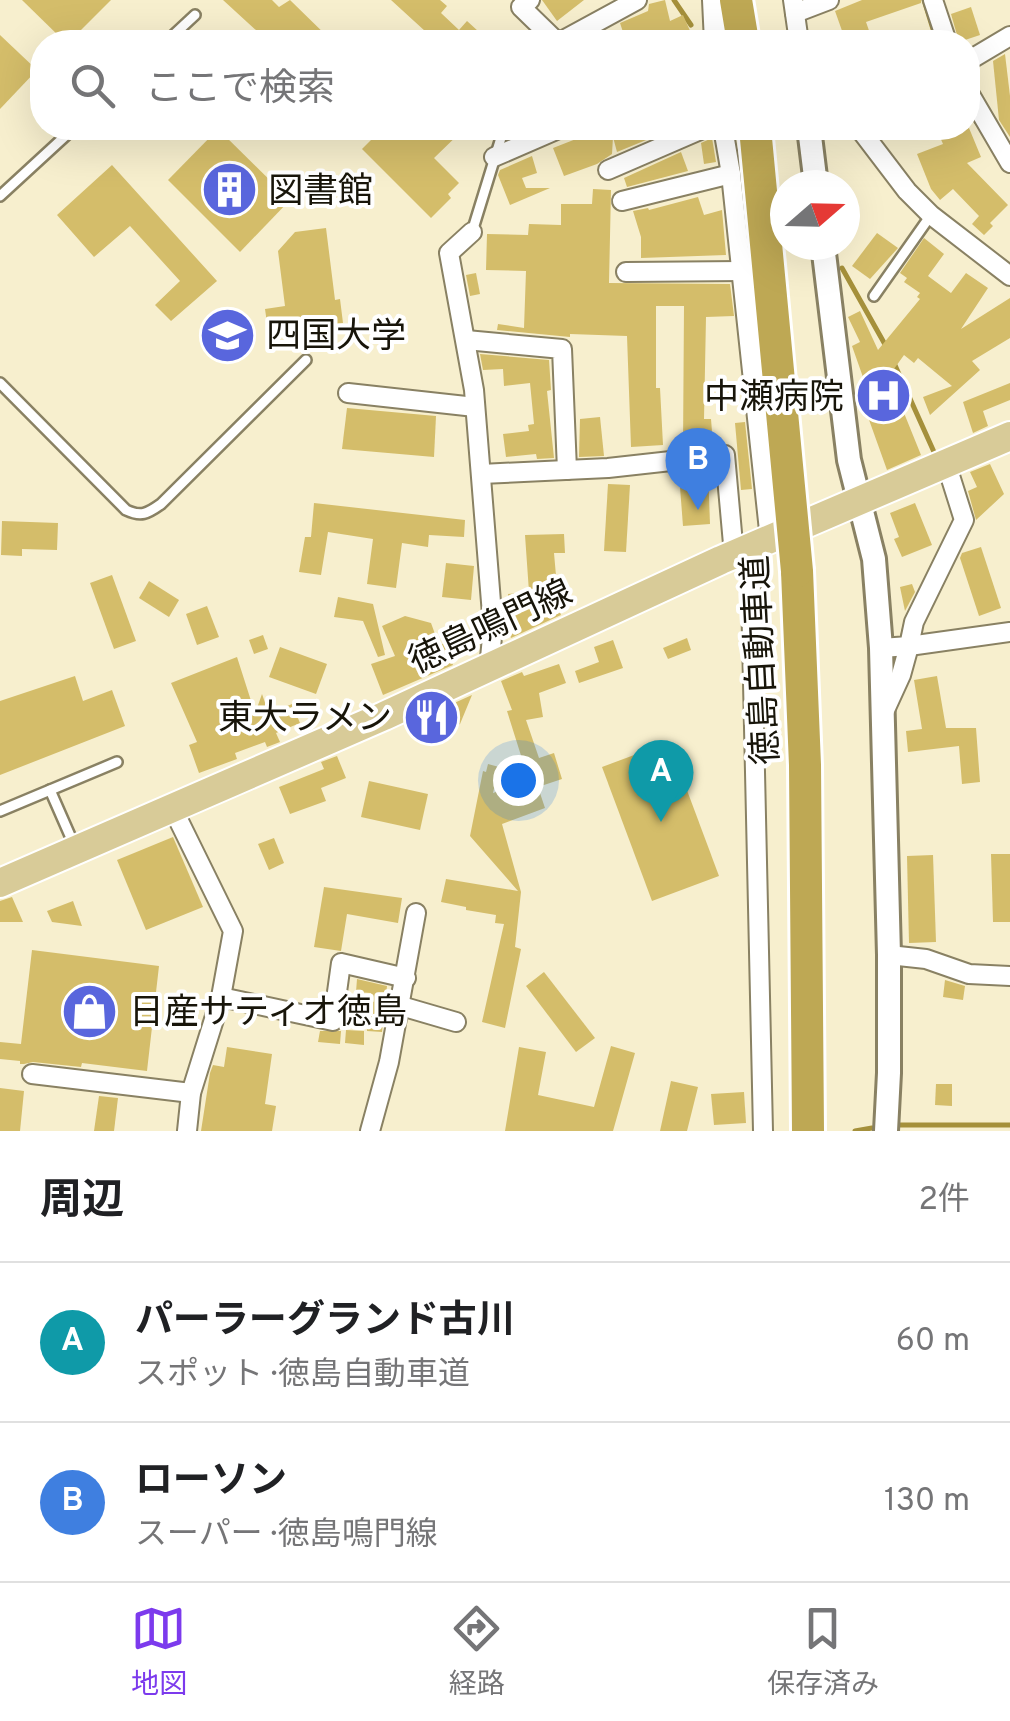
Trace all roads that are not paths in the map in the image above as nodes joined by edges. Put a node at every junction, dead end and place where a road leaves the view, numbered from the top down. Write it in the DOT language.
graph roads {
  1 [pos="530,0"];
  2 [pos="638,0"];
  3 [pos="712,0"];
  4 [pos="736,0"];
  5 [pos="829,0"];
  6 [pos="934,0"];
  7 [pos="794,6"];
  8 [pos="195,16"];
  9 [pos="179,30"];
  10 [pos="546,30"];
  11 [pos="582,30"];
  12 [pos="713,30"];
  13 [pos="740,30"];
  14 [pos="943,30"];
  15 [pos="1010,36"];
  16 [pos="980,54"];
  17 [pos="980,110"];
  18 [pos="61,140"];
  19 [pos="500,140"];
  20 [pos="533,140"];
  21 [pos="677,140"];
  22 [pos="725,140"];
  23 [pos="756,140"];
  24 [pos="810,140"];
  25 [pos="868,140"];
  26 [pos="1008,156"];
  27 [pos="494,157"];
  28 [pos="608,170"];
  29 [pos="814,170"];
  30 [pos="731,174"];
  31 [pos="0,196"];
  32 [pos="622,201"];
  33 [pos="931,215"];
  34 [pos="472,232"];
  35 [pos="825,260"];
  36 [pos="742,271"];
  37 [pos="626,272"];
  38 [pos="1010,276"];
  39 [pos="874,296"];
  40 [pos="466,340"];
  41 [pos="306,360"];
  42 [pos="0,383"];
  43 [pos="348,393"];
  44 [pos="475,407"];
  45 [pos="1010,436"];
  46 [pos="946,463"];
  47 [pos="568,470"];
  48 [pos="480,474"];
  49 [pos="858,501"];
  50 [pos="752,548"];
  51 [pos="1010,632"];
  52 [pos="897,647"];
  53 [pos="489,668"];
  54 [pos="117,762"];
  55 [pos="50,790"];
  56 [pos="172,807"];
  57 [pos="0,812"];
  58 [pos="76,850"];
  59 [pos="0,883"];
  60 [pos="416,912"];
  61 [pos="890,954"];
  62 [pos="1010,976"];
  63 [pos="406,978"];
  64 [pos="221,997"];
  65 [pos="400,1006"];
  66 [pos="456,1022"];
  67 [pos="32,1074"];
  68 [pos="192,1093"];
  69 [pos="187,1131"];
  70 [pos="370,1131"];
  71 [pos="763,1131"];
  72 [pos="808,1131"];
  73 [pos="886,1131"];
  1 -- 10 [label="street"];
  2 -- 11 [label="street"];
  3 -- 12 [label="street"];
  4 -- 13 [label="highway"];
  5 -- 7 [label="street"];
  6 -- 14 [label="street"];
  8 -- 9 [label="lane"];
  15 -- 16 [label="street"];
  17 -- 26 [label="street"];
  18 -- 31 [label="lane"];
  19 -- 27 [label="lane"];
  20 -- 27 [label="street"];
  21 -- 28 [label="street"];
  22 -- 30 [label="street"];
  23 -- 72 [label="highway, 徳島自動車道, bridge"];
  24 -- 29 [label="street"];
  25 -- 33 [label="street"];
  27 -- 34 [label="lane"];
  30 -- 32 [label="street"];
  30 -- 36 [label="street"];
  33 -- 38 [label="street"];
  33 -- 39 [label="lane"];
  34 -- 40 [label="street"];
  35 -- 49 [label="street"];
  36 -- 37 [label="street"];
  36 -- 50 [label="street"];
  40 -- 44 [label="street"];
  40 -- 47 [label="street"];
  41 -- 42 [label="lane"];
  43 -- 44 [label="street"];
  44 -- 48 [label="street"];
  45 -- 46 [label="main road, 徳島鳴門線"];
  46 -- 49 [label="main road, 徳島鳴門線"];
  46 -- 52 [label="street"];
  47 -- 48 [label="street"];
  47 -- 50 [label="street"];
  48 -- 53 [label="street"];
  49 -- 50 [label="main road, 徳島鳴門線"];
  49 -- 52 [label="street"];
  50 -- 53 [label="main road, 徳島鳴門線"];
  50 -- 71 [label="street"];
  51 -- 52 [label="street"];
  52 -- 61 [label="street"];
  53 -- 56 [label="main road, 徳島鳴門線"];
  54 -- 55 [label="lane"];
  55 -- 57 [label="lane"];
  55 -- 58 [label="lane"];
  56 -- 58 [label="main road, 徳島鳴門線"];
  56 -- 64 [label="street"];
  58 -- 59 [label="main road, 徳島鳴門線"];
  60 -- 63 [label="street"];
  61 -- 62 [label="street"];
  61 -- 73 [label="street"];
  63 -- 64 [label="street"];
  63 -- 65 [label="street"];
  64 -- 68 [label="street"];
  65 -- 66 [label="street"];
  65 -- 70 [label="street"];
  67 -- 68 [label="street"];
  68 -- 69 [label="street"];
}
